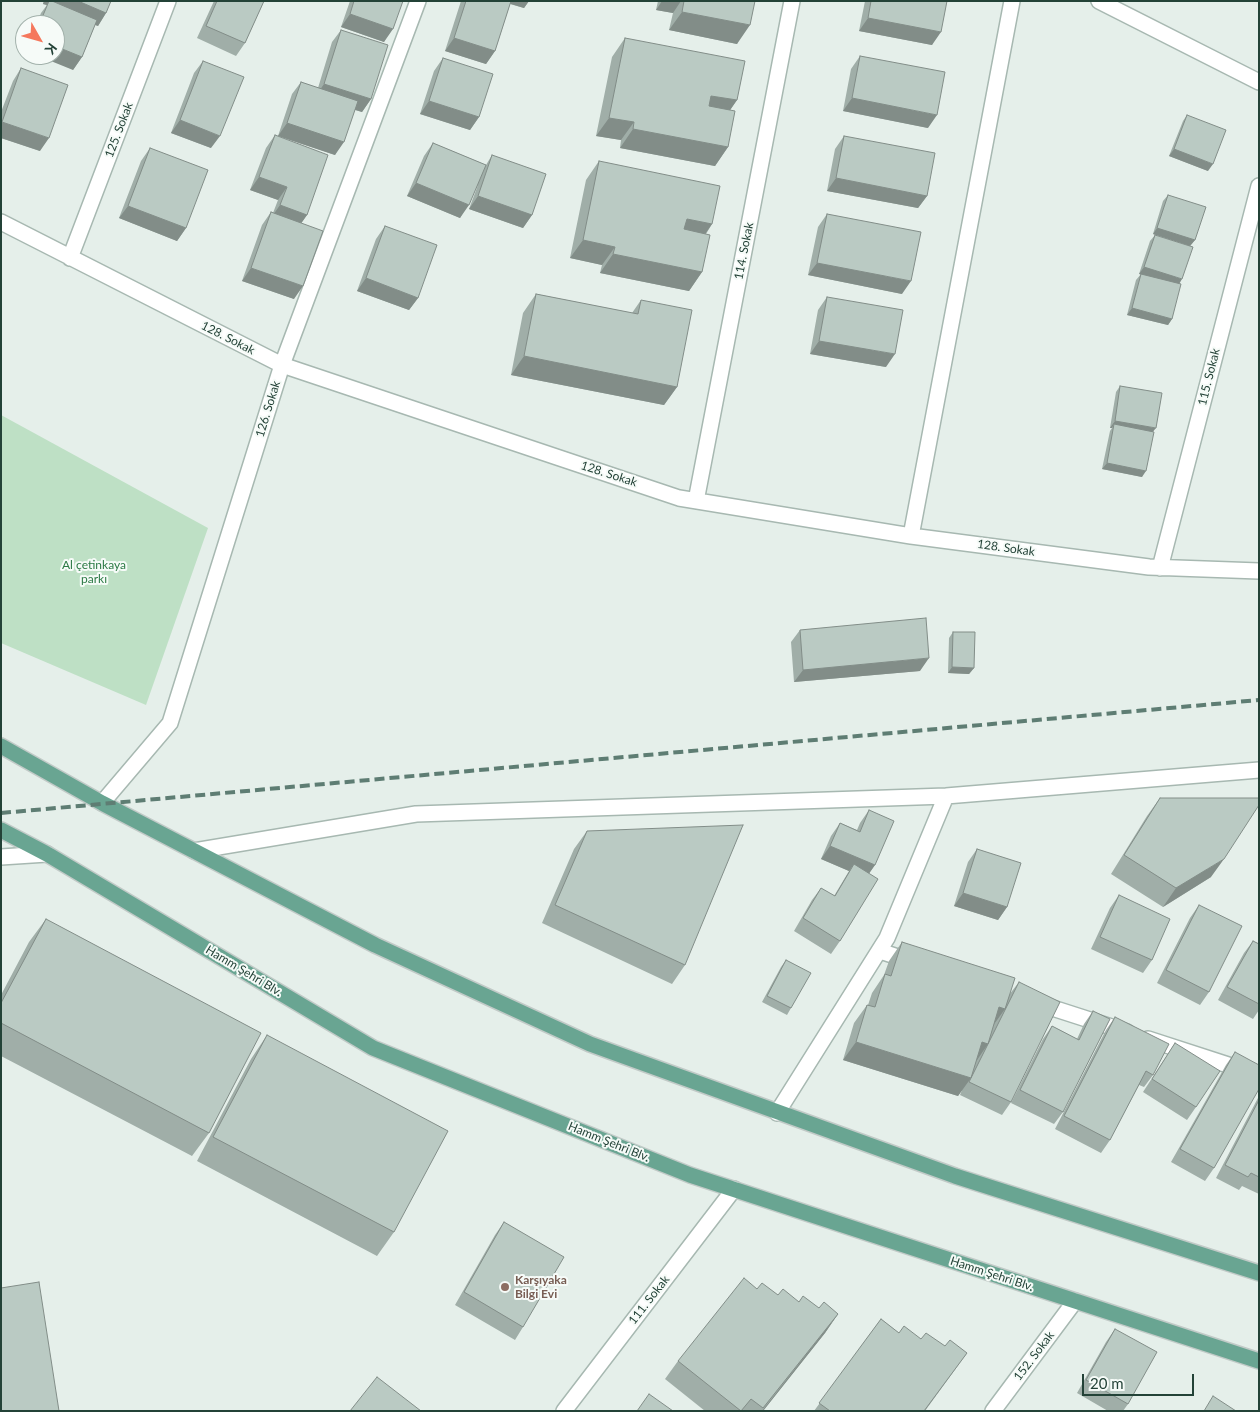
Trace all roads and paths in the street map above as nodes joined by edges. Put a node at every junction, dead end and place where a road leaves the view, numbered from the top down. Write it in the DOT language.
graph roads {
  1 [pos="168,1"];
  2 [pos="418,1"];
  3 [pos="792,1"];
  4 [pos="1012,1"];
  5 [pos="1099,1"];
  6 [pos="1259,82"];
  7 [pos="1259,186"];
  8 [pos="1,222"];
  9 [pos="70,258"];
  10 [pos="282,365"];
  11 [pos="696,501"];
  12 [pos="911,536"];
  13 [pos="1160,568"];
  14 [pos="1259,571"];
  15 [pos="1,746"];
  16 [pos="1259,770"];
  17 [pos="946,796"];
  18 [pos="102,803"];
  19 [pos="1,830"];
  20 [pos="194,851"];
  21 [pos="47,854"];
  22 [pos="1,857"];
  23 [pos="880,951"];
  24 [pos="927,967"];
  25 [pos="1022,998"];
  26 [pos="1259,1075"];
  27 [pos="777,1113"];
  28 [pos="734,1189"];
  29 [pos="1259,1273"];
  30 [pos="1075,1301"];
  31 [pos="1259,1361"];
  32 [pos="564,1411"];
  33 [pos="993,1411"];
  1 -- 9 [label="street, 125. Sokak"];
  2 -- 10 [label="street, 126. Sokak"];
  3 -- 11 [label="street, 114. Sokak"];
  4 -- 12 [label="street"];
  5 -- 6 [label="street"];
  7 -- 13 [label="street, 115. Sokak"];
  8 -- 9 [label="street, 128. Sokak"];
  9 -- 10 [label="street, 128. Sokak"];
  10 -- 11 [label="street, 128. Sokak"];
  10 -- 18 [label="street, 126. Sokak"];
  11 -- 12 [label="street, 128. Sokak"];
  12 -- 13 [label="street, 128. Sokak"];
  13 -- 14 [label="street, 128. Sokak"];
  15 -- 18 [label="main road"];
  16 -- 17 [label="street"];
  17 -- 20 [label="street"];
  17 -- 23 [label="street"];
  18 -- 20 [label="main road"];
  19 -- 21 [label="main road, Hamm Şehri Blv."];
  20 -- 27 [label="main road"];
  21 -- 22 [label="street"];
  21 -- 28 [label="main road, Hamm Şehri Blv."];
  23 -- 24 [label="street"];
  23 -- 27 [label="street"];
  25 -- 26 [label="street"];
  27 -- 29 [label="main road"];
  28 -- 30 [label="main road, Hamm Şehri Blv."];
  28 -- 32 [label="street, 111. Sokak"];
  30 -- 31 [label="main road, Hamm Şehri Blv."];
  30 -- 33 [label="street, 152. Sokak"];
}
